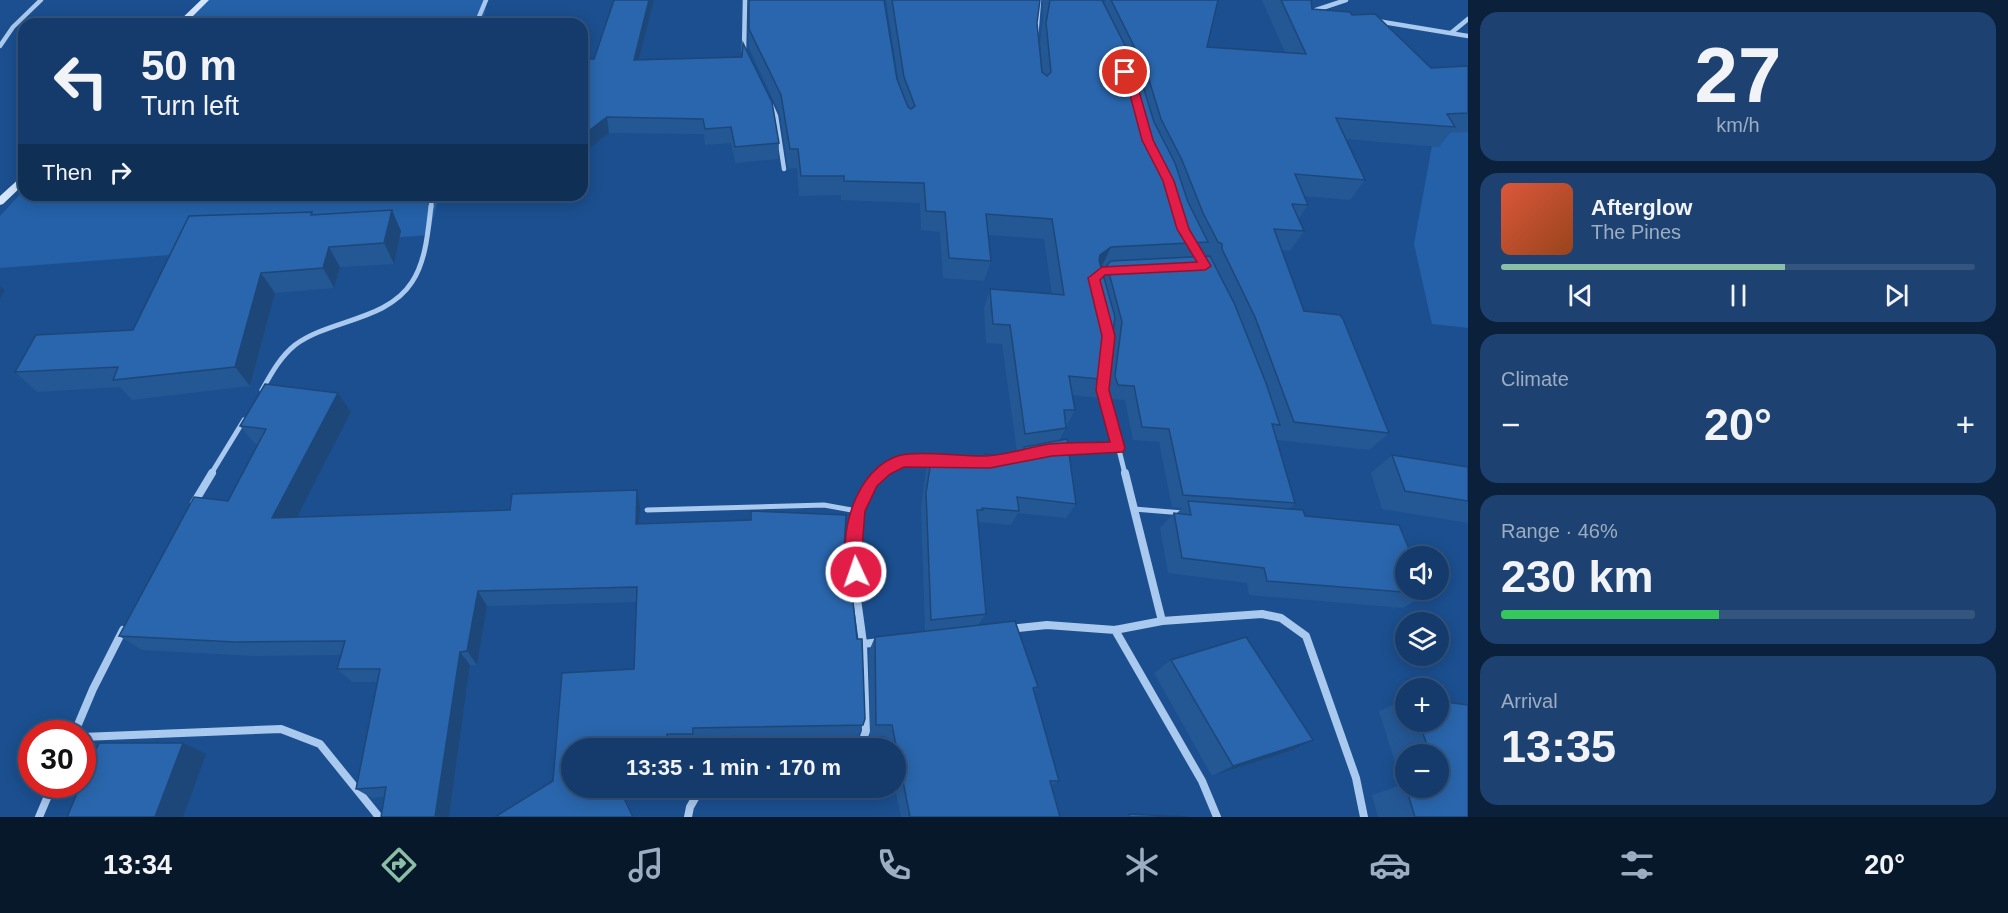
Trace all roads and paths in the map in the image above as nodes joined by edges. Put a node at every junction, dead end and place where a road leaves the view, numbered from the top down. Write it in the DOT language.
graph roads {
  1 [pos="41,0"];
  2 [pos="205,0"];
  3 [pos="486,0"];
  4 [pos="745,0"];
  5 [pos="1039,0"];
  6 [pos="1346,0"];
  7 [pos="1307,8"];
  8 [pos="1316,10"];
  9 [pos="1328,12"];
  10 [pos="22,18"];
  11 [pos="186,18"];
  12 [pos="478,18"];
  13 [pos="1468,19"];
  14 [pos="1374,20"];
  15 [pos="18,22"];
  16 [pos="1451,33"];
  17 [pos="1468,36"];
  18 [pos="1035,42"];
  19 [pos="0,46"];
  20 [pos="745,55"];
  21 [pos="767,96"];
  22 [pos="784,169"];
  23 [pos="18,184"];
  24 [pos="431,201"];
  25 [pos="0,202"];
  26 [pos="1104,379"];
  27 [pos="255,402"];
  28 [pos="249,412"];
  29 [pos="1118,448"];
  30 [pos="1052,450"];
  31 [pos="946,461"];
  32 [pos="1134,509"];
  33 [pos="647,510"];
  34 [pos="857,511"];
  35 [pos="188,513"];
  36 [pos="1192,513"];
  37 [pos="1162,621"];
  38 [pos="125,627"];
  39 [pos="1001,629"];
  40 [pos="1114,630"];
  41 [pos="886,641"];
  42 [pos="863,644"];
  43 [pos="80,720"];
  44 [pos="96,736"];
  45 [pos="864,738"];
  46 [pos="47,798"];
  47 [pos="695,798"];
  48 [pos="39,817"];
  49 [pos="379,817"];
  50 [pos="688,817"];
  51 [pos="1217,817"];
  52 [pos="1364,817"];
  1 -- 10 [label="street"];
  2 -- 11 [label="main road"];
  3 -- 12 [label="street"];
  4 -- 20 [label="street"];
  5 -- 18 [label="street"];
  6 -- 8 [label="street"];
  7 -- 8 [label="street"];
  8 -- 9 [label="street"];
  13 -- 16 [label="street"];
  14 -- 16 [label="street"];
  15 -- 19 [label="street"];
  16 -- 17 [label="street"];
  21 -- 22 [label="street"];
  23 -- 25 [label="main road"];
  24 -- 27 [label="street"];
  26 -- 29 [label="street"];
  28 -- 35 [label="street"];
  29 -- 30 [label="street"];
  29 -- 32 [label="street"];
  31 -- 34 [label="street"];
  32 -- 36 [label="lane"];
  32 -- 37 [label="street"];
  33 -- 34 [label="lane"];
  34 -- 42 [label="street"];
  37 -- 40 [label="street"];
  37 -- 52 [label="street"];
  38 -- 43 [label="street"];
  39 -- 40 [label="street"];
  40 -- 51 [label="street"];
  41 -- 42 [label="street"];
  42 -- 45 [label="street"];
  44 -- 49 [label="street"];
  46 -- 48 [label="street"];
  47 -- 50 [label="street"];
}
